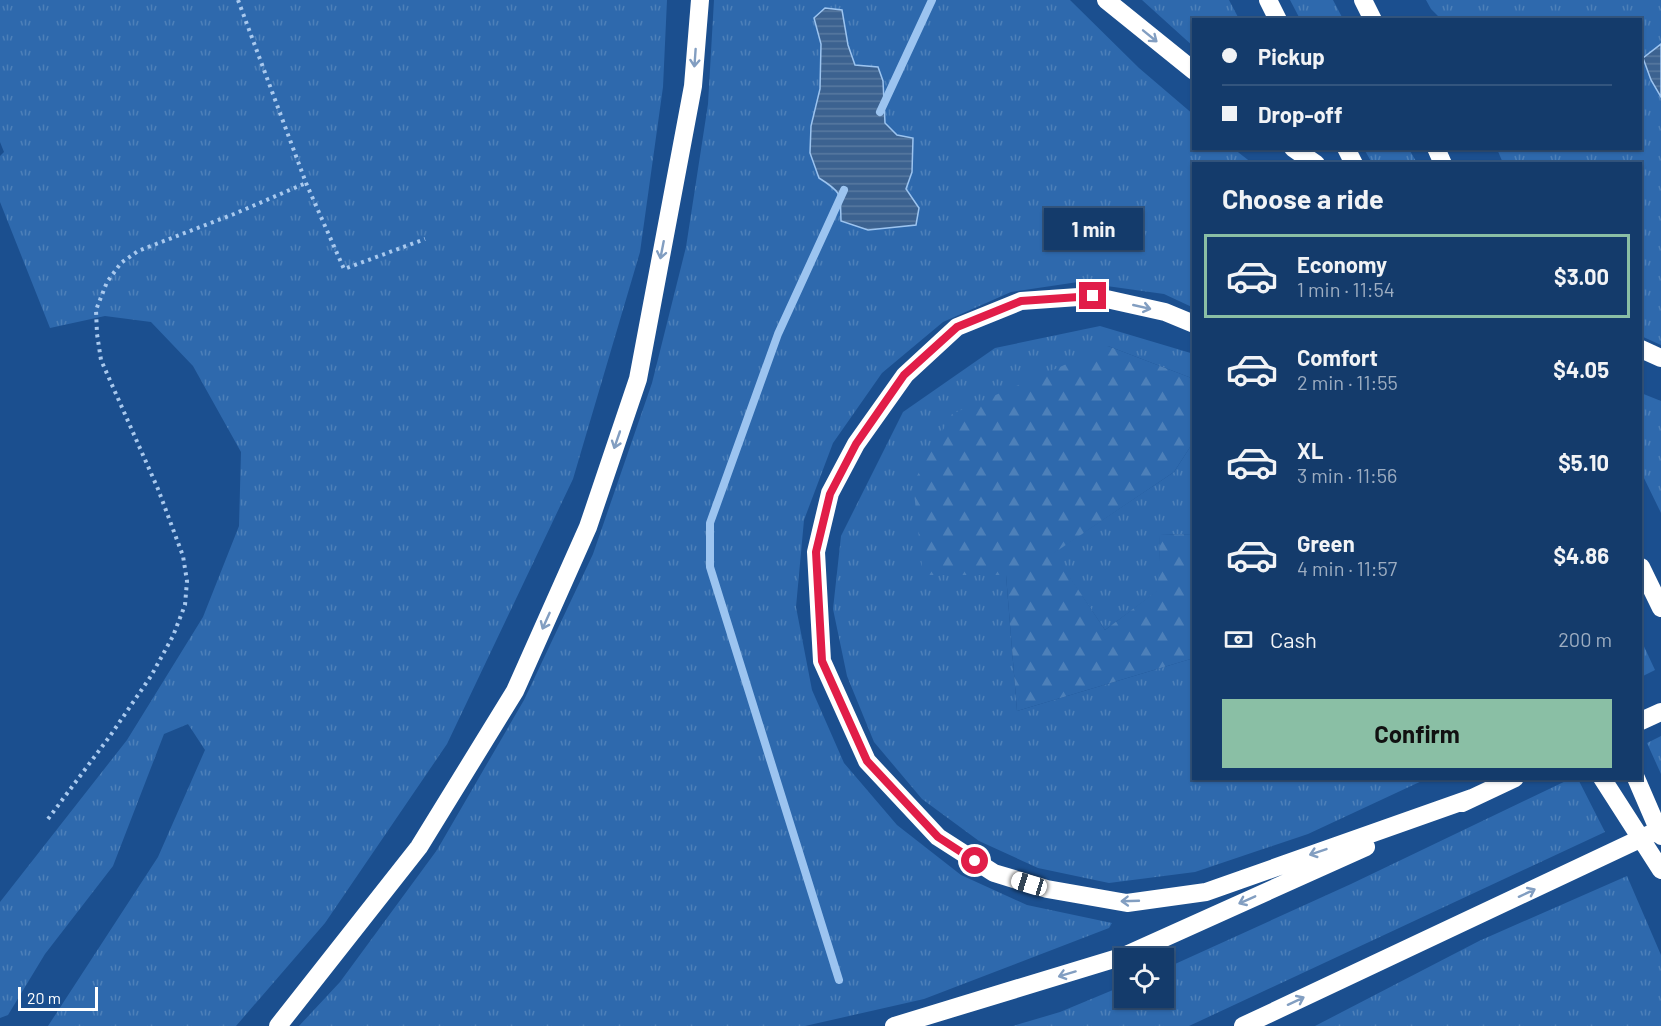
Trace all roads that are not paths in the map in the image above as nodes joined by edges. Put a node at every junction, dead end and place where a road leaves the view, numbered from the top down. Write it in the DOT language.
graph roads {
  1 [pos="700,0"];
  2 [pos="1106,0"];
  3 [pos="1268,0"];
  4 [pos="1363,0"];
  5 [pos="1277,18"];
  6 [pos="1371,18"];
  7 [pos="1192,69"];
  8 [pos="1296,150"];
  9 [pos="1313,162"];
  10 [pos="1192,323"];
  11 [pos="1642,349"];
  12 [pos="1661,358"];
  13 [pos="1642,569"];
  14 [pos="1656,590"];
  15 [pos="1661,608"];
  16 [pos="1661,712"];
  17 [pos="1642,721"];
  18 [pos="1511,780"];
  19 [pos="1603,780"];
  20 [pos="1637,780"];
  21 [pos="1472,798"];
  22 [pos="1661,830"];
  23 [pos="1661,836"];
  24 [pos="1661,870"];
  25 [pos="278,1026"];
  26 [pos="894,1026"];
  27 [pos="1243,1026"];
  1 -- 25 [label="highway, one-way"];
  2 -- 7 [label="highway, one-way"];
  3 -- 5 [label="highway"];
  4 -- 6 [label="highway"];
  8 -- 9 [label="highway"];
  21 -- 10 [label="highway, one-way"];
  11 -- 12 [label="highway"];
  13 -- 14 [label="highway"];
  14 -- 15 [label="highway"];
  16 -- 17 [label="highway"];
  18 -- 21 [label="highway"];
  19 -- 24 [label="highway"];
  20 -- 23 [label="highway"];
  21 -- 26 [label="highway, one-way"];
  27 -- 22 [label="highway, one-way"];
}
